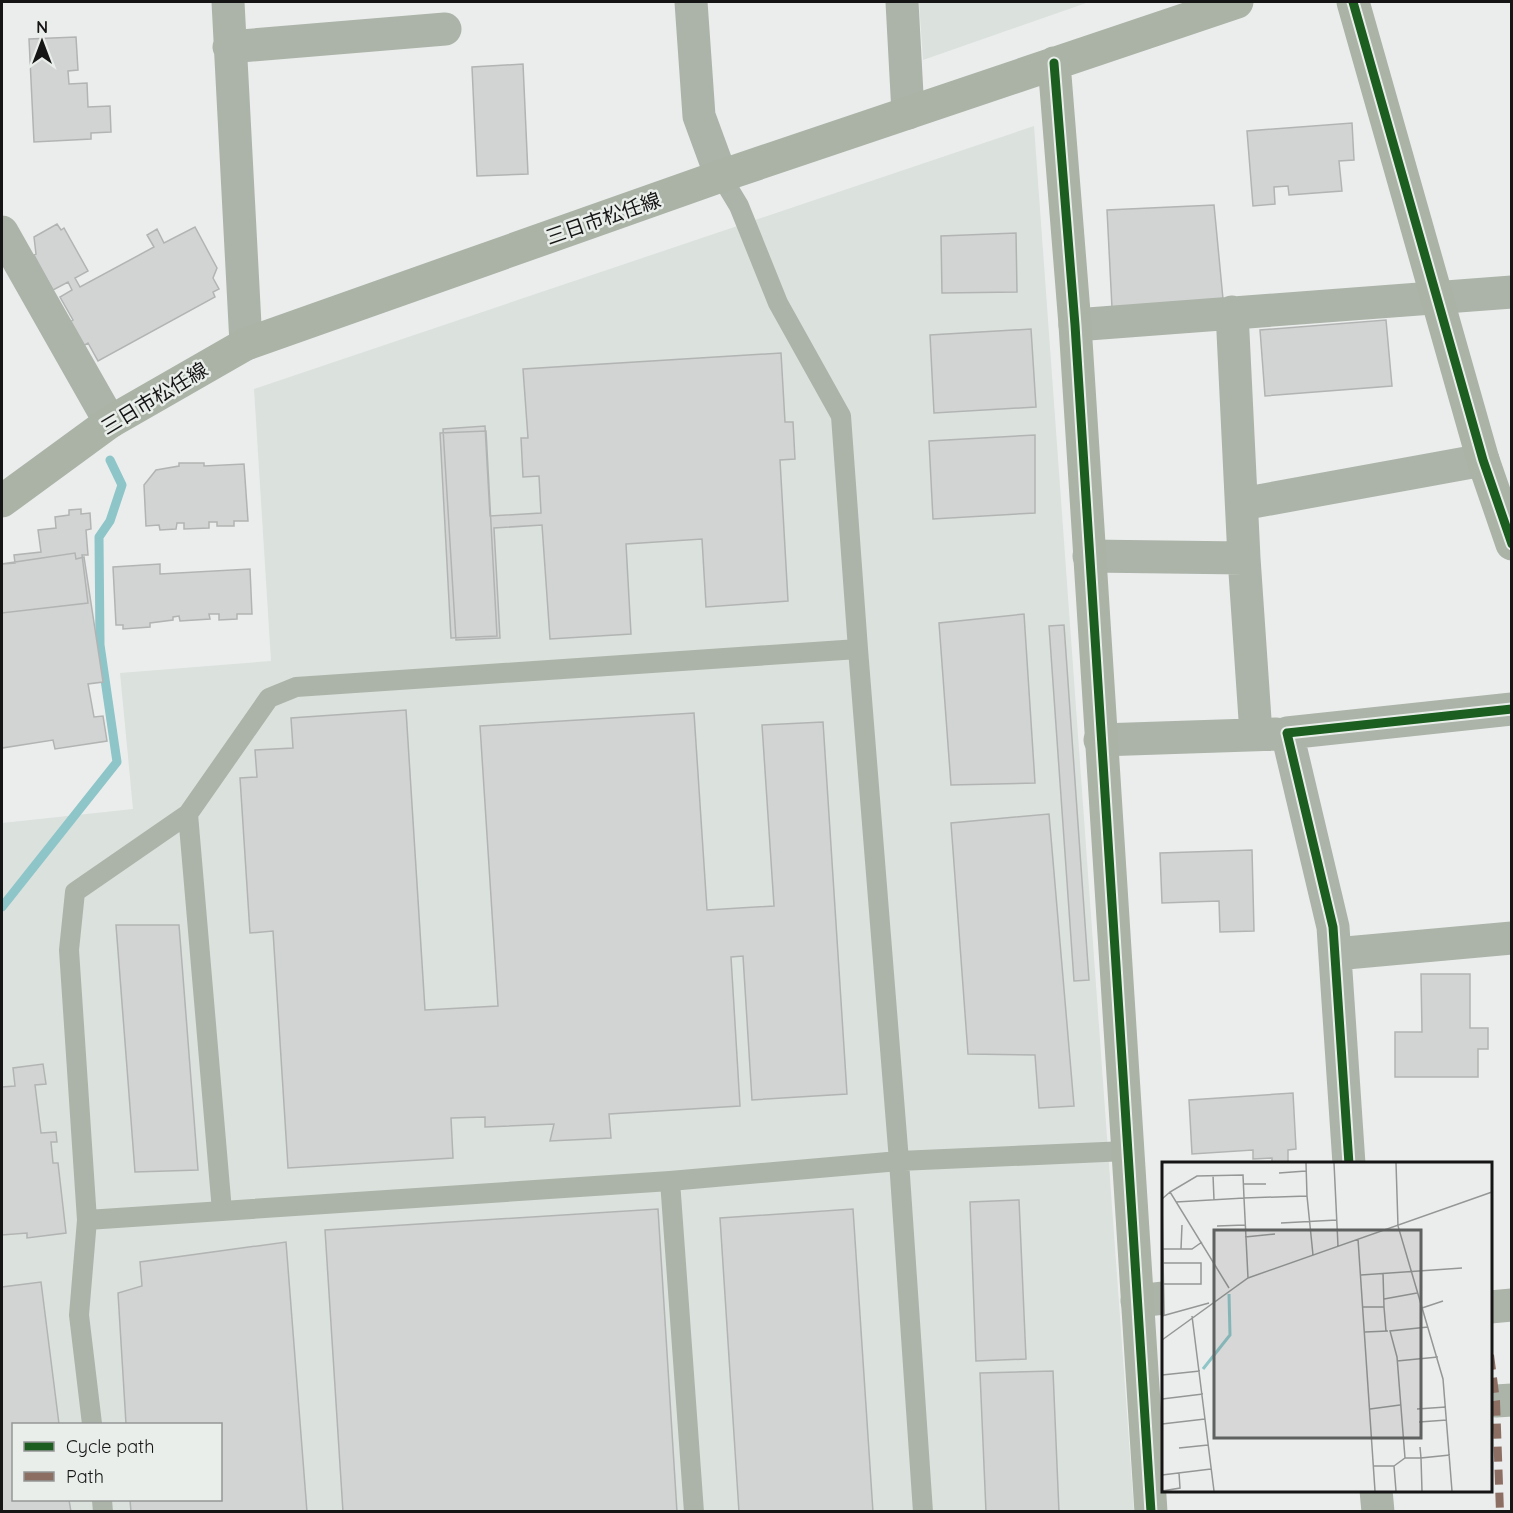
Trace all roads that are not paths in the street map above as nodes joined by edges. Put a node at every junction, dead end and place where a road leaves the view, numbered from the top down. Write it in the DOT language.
graph roads {
  1 [pos="228,2"];
  2 [pos="692,2"];
  3 [pos="902,2"];
  4 [pos="1237,2"];
  5 [pos="1353,2"];
  6 [pos="445,29"];
  7 [pos="230,47"];
  8 [pos="1054,63"];
  9 [pos="908,113"];
  10 [pos="721,176"];
  11 [pos="2,232"];
  12 [pos="1512,292"];
  13 [pos="1435,297"];
  14 [pos="1232,312"];
  15 [pos="1075,325"];
  16 [pos="246,344"];
  17 [pos="110,422"];
  18 [pos="1483,460"];
  19 [pos="2,501"];
  20 [pos="1242,504"];
  21 [pos="1512,544"];
  22 [pos="1089,556"];
  23 [pos="1244,558"];
  24 [pos="858,649"];
  25 [pos="1512,709"];
  26 [pos="1271,734"];
  27 [pos="1100,740"];
  28 [pos="188,814"];
  29 [pos="1512,938"];
  30 [pos="1335,954"];
  31 [pos="1127,1151"];
  32 [pos="899,1161"];
  33 [pos="1349,1162"];
  34 [pos="670,1181"];
  35 [pos="222,1211"];
  36 [pos="87,1220"];
  37 [pos="1150,1299"];
  38 [pos="1512,1305"];
  39 [pos="1492,1307"];
  40 [pos="92,1423"];
  41 [pos="1376,1492"];
  42 [pos="694,1512"];
  43 [pos="923,1512"];
  44 [pos="1151,1512"];
  45 [pos="1378,1512"];
  1 -- 7 [label="street"];
  2 -- 10 [label="street"];
  3 -- 9 [label="street"];
  4 -- 8 [label="street, 三日市松任線"];
  5 -- 13 [label="street"];
  6 -- 7 [label="street"];
  7 -- 16 [label="street"];
  8 -- 9 [label="street, 三日市松任線"];
  8 -- 15 [label="street"];
  9 -- 10 [label="street, 三日市松任線"];
  10 -- 16 [label="street, 三日市松任線"];
  10 -- 24 [label="lane"];
  11 -- 17 [label="street"];
  12 -- 13 [label="street"];
  13 -- 14 [label="street"];
  13 -- 18 [label="street"];
  14 -- 15 [label="street"];
  14 -- 20 [label="street"];
  15 -- 22 [label="street"];
  16 -- 17 [label="street, 三日市松任線"];
  17 -- 19 [label="street, 三日市松任線"];
  18 -- 20 [label="street"];
  18 -- 21 [label="street"];
  20 -- 23 [label="street"];
  22 -- 23 [label="street"];
  22 -- 27 [label="street"];
  23 -- 26 [label="street"];
  24 -- 28 [label="lane"];
  24 -- 32 [label="lane"];
  25 -- 26 [label="street"];
  26 -- 27 [label="street"];
  26 -- 30 [label="street"];
  27 -- 31 [label="street"];
  28 -- 35 [label="lane"];
  28 -- 36 [label="lane"];
  29 -- 30 [label="street"];
  30 -- 33 [label="street"];
  31 -- 32 [label="lane"];
  31 -- 37 [label="street"];
  32 -- 34 [label="lane"];
  32 -- 43 [label="lane"];
  34 -- 35 [label="lane"];
  34 -- 42 [label="lane"];
  35 -- 36 [label="lane"];
  36 -- 40 [label="lane"];
  37 -- 44 [label="street"];
  38 -- 39 [label="street"];
  41 -- 45 [label="street"];
}
